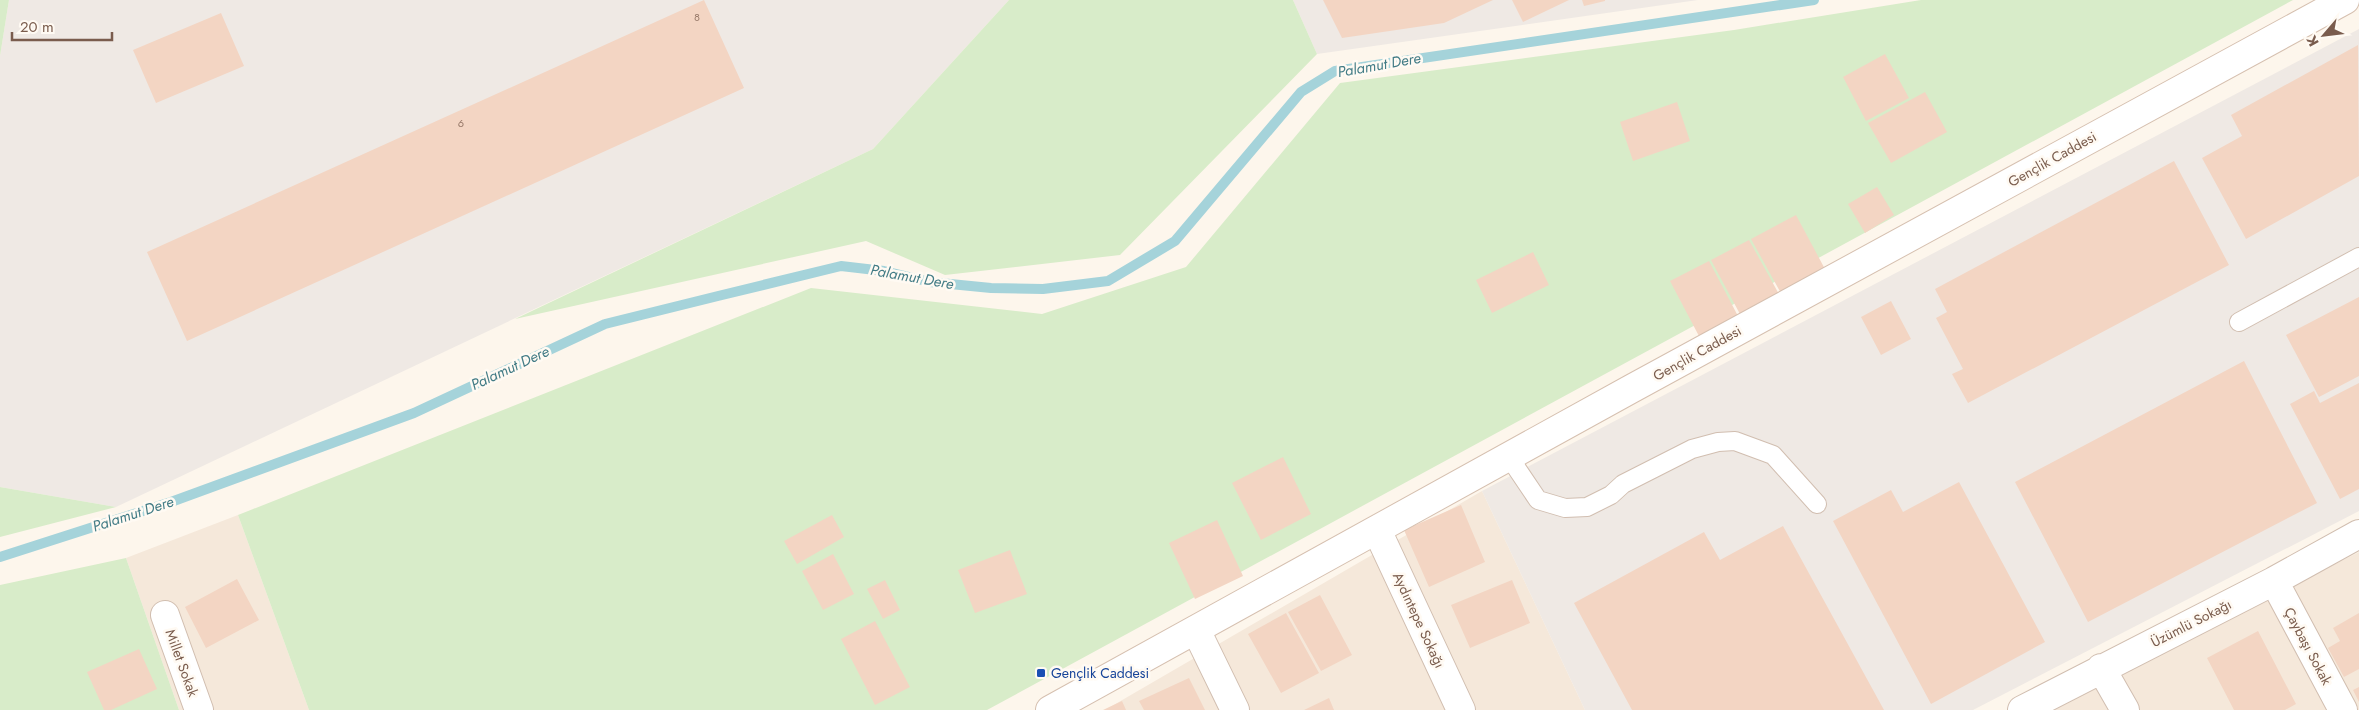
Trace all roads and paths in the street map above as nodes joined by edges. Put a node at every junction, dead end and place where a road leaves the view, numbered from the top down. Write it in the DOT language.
graph roads {
  1 [pos="2345,0"];
  2 [pos="2359,257"];
  3 [pos="2239,322"];
  4 [pos="1509,457"];
  5 [pos="1816,504"];
  6 [pos="1377,530"];
  7 [pos="2359,534"];
  8 [pos="2274,581"];
  9 [pos="165,615"];
  10 [pos="1196,630"];
  11 [pos="2102,668"];
  12 [pos="199,710"];
  13 [pos="1050,710"];
  14 [pos="1235,710"];
  15 [pos="1461,710"];
  16 [pos="2022,710"];
  17 [pos="2125,710"];
  18 [pos="2343,710"];
  1 -- 4 [label="main road, Gençlik Caddesi"];
  2 -- 3 [label="lane"];
  4 -- 5 [label="lane"];
  4 -- 6 [label="main road, Gençlik Caddesi"];
  6 -- 10 [label="main road, Gençlik Caddesi"];
  6 -- 15 [label="main road, Aydıntepe Sokağı"];
  7 -- 8 [label="main road, Üzümlü Sokağı"];
  8 -- 11 [label="main road, Üzümlü Sokağı"];
  8 -- 18 [label="main road, Çaybaşı Sokak"];
  9 -- 12 [label="main road, Millet Sokak"];
  10 -- 13 [label="main road, Gençlik Caddesi"];
  10 -- 14 [label="main road"];
  11 -- 16 [label="main road, Üzümlü Sokağı"];
  11 -- 17 [label="main road"];
}
